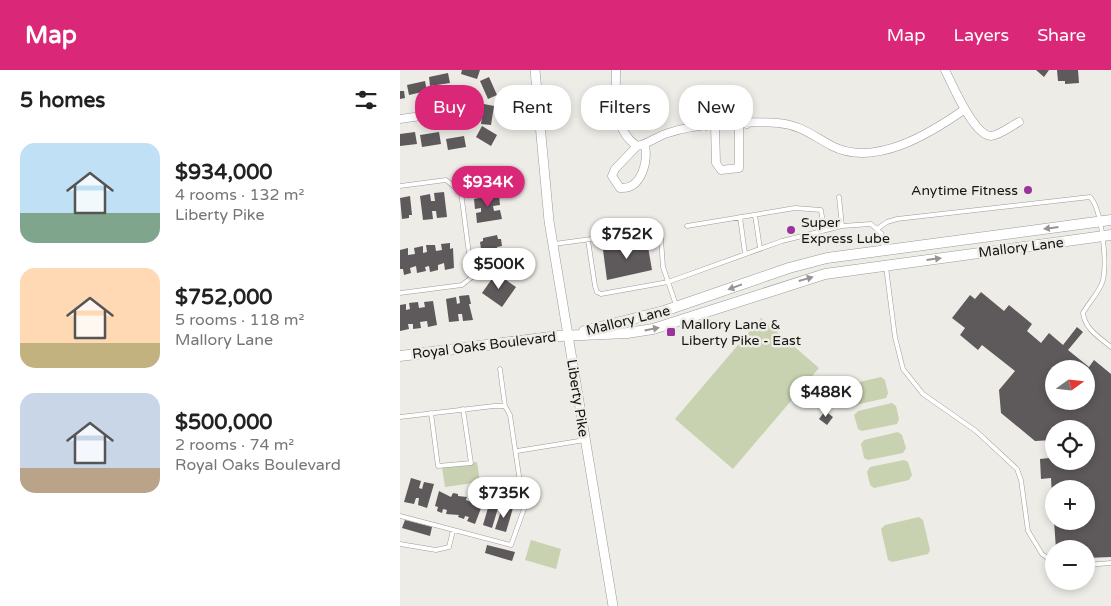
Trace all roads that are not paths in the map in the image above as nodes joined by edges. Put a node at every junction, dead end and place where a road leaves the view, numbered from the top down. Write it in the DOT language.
graph roads {
  1 [pos="535,70"];
  2 [pos="616,70"];
  3 [pos="945,70"];
  4 [pos="965,109"];
  5 [pos="415,117"];
  6 [pos="400,119"];
  7 [pos="1019,122"];
  8 [pos="753,124"];
  9 [pos="681,130"];
  10 [pos="714,130"];
  11 [pos="742,130"];
  12 [pos="641,145"];
  13 [pos="400,186"];
  14 [pos="838,197"];
  15 [pos="755,215"];
  16 [pos="740,218"];
  17 [pos="1111,220"];
  18 [pos="1099,222"];
  19 [pos="687,226"];
  20 [pos="842,226"];
  21 [pos="878,229"];
  22 [pos="824,230"];
  23 [pos="1106,236"];
  24 [pos="588,240"];
  25 [pos="553,244"];
  26 [pos="760,248"];
  27 [pos="884,250"];
  28 [pos="745,254"];
  29 [pos="886,265"];
  30 [pos="668,282"];
  31 [pos="400,293"];
  32 [pos="676,308"];
  33 [pos="569,335"];
  34 [pos="1111,347"];
  35 [pos="400,356"];
  36 [pos="500,369"];
  37 [pos="504,406"];
  38 [pos="463,409"];
  39 [pos="431,413"];
  40 [pos="400,417"];
  41 [pos="585,440"];
  42 [pos="517,450"];
  43 [pos="400,516"];
  44 [pos="453,530"];
  45 [pos="400,544"];
  46 [pos="1045,556"];
  47 [pos="1111,564"];
  48 [pos="1095,565"];
  49 [pos="613,606"];
  1 -- 25 [label="street, Liberty Pike"];
  2 -- 12 [label="street"];
  3 -- 4 [label="street"];
  4 -- 7 [label="street"];
  4 -- 8 [label="street"];
  5 -- 6 [label="street"];
  9 -- 12 [label="street"];
  10 -- 11 [label="street"];
  12 -- 12 [label="street"];
  13 -- 31 [label="lane"];
  14 -- 20 [label="lane"];
  15 -- 16 [label="lane"];
  15 -- 22 [label="lane"];
  15 -- 26 [label="lane"];
  16 -- 19 [label="lane"];
  16 -- 28 [label="lane"];
  17 -- 18 [label="main road, Mallory Lane"];
  18 -- 21 [label="lane"];
  18 -- 23 [label="lane"];
  18 -- 27 [label="main road, Mallory Lane, one-way"];
  20 -- 21 [label="lane"];
  20 -- 22 [label="lane"];
  21 -- 27 [label="lane"];
  22 -- 26 [label="lane"];
  29 -- 23 [label="main road, Mallory Lane, one-way"];
  23 -- 34 [label="lane"];
  24 -- 25 [label="lane"];
  24 -- 30 [label="lane"];
  24 -- 30 [label="lane"];
  25 -- 33 [label="street, Liberty Pike"];
  26 -- 28 [label="lane"];
  27 -- 29 [label="main road"];
  27 -- 32 [label="main road, Mallory Lane, one-way"];
  28 -- 30 [label="lane"];
  33 -- 29 [label="main road, Mallory Lane, one-way"];
  29 -- 46 [label="lane"];
  30 -- 32 [label="lane"];
  32 -- 33 [label="main road, Mallory Lane"];
  33 -- 35 [label="main road, Royal Oaks Boulevard"];
  33 -- 41 [label="street, Liberty Pike"];
  36 -- 37 [label="lane"];
  37 -- 38 [label="lane"];
  37 -- 42 [label="lane"];
  38 -- 39 [label="lane"];
  38 -- 39 [label="lane"];
  39 -- 40 [label="lane"];
  41 -- 42 [label="lane"];
  41 -- 49 [label="street, Liberty Pike"];
  42 -- 44 [label="lane"];
  43 -- 44 [label="lane"];
  44 -- 45 [label="lane"];
  47 -- 48 [label="lane"];
}
